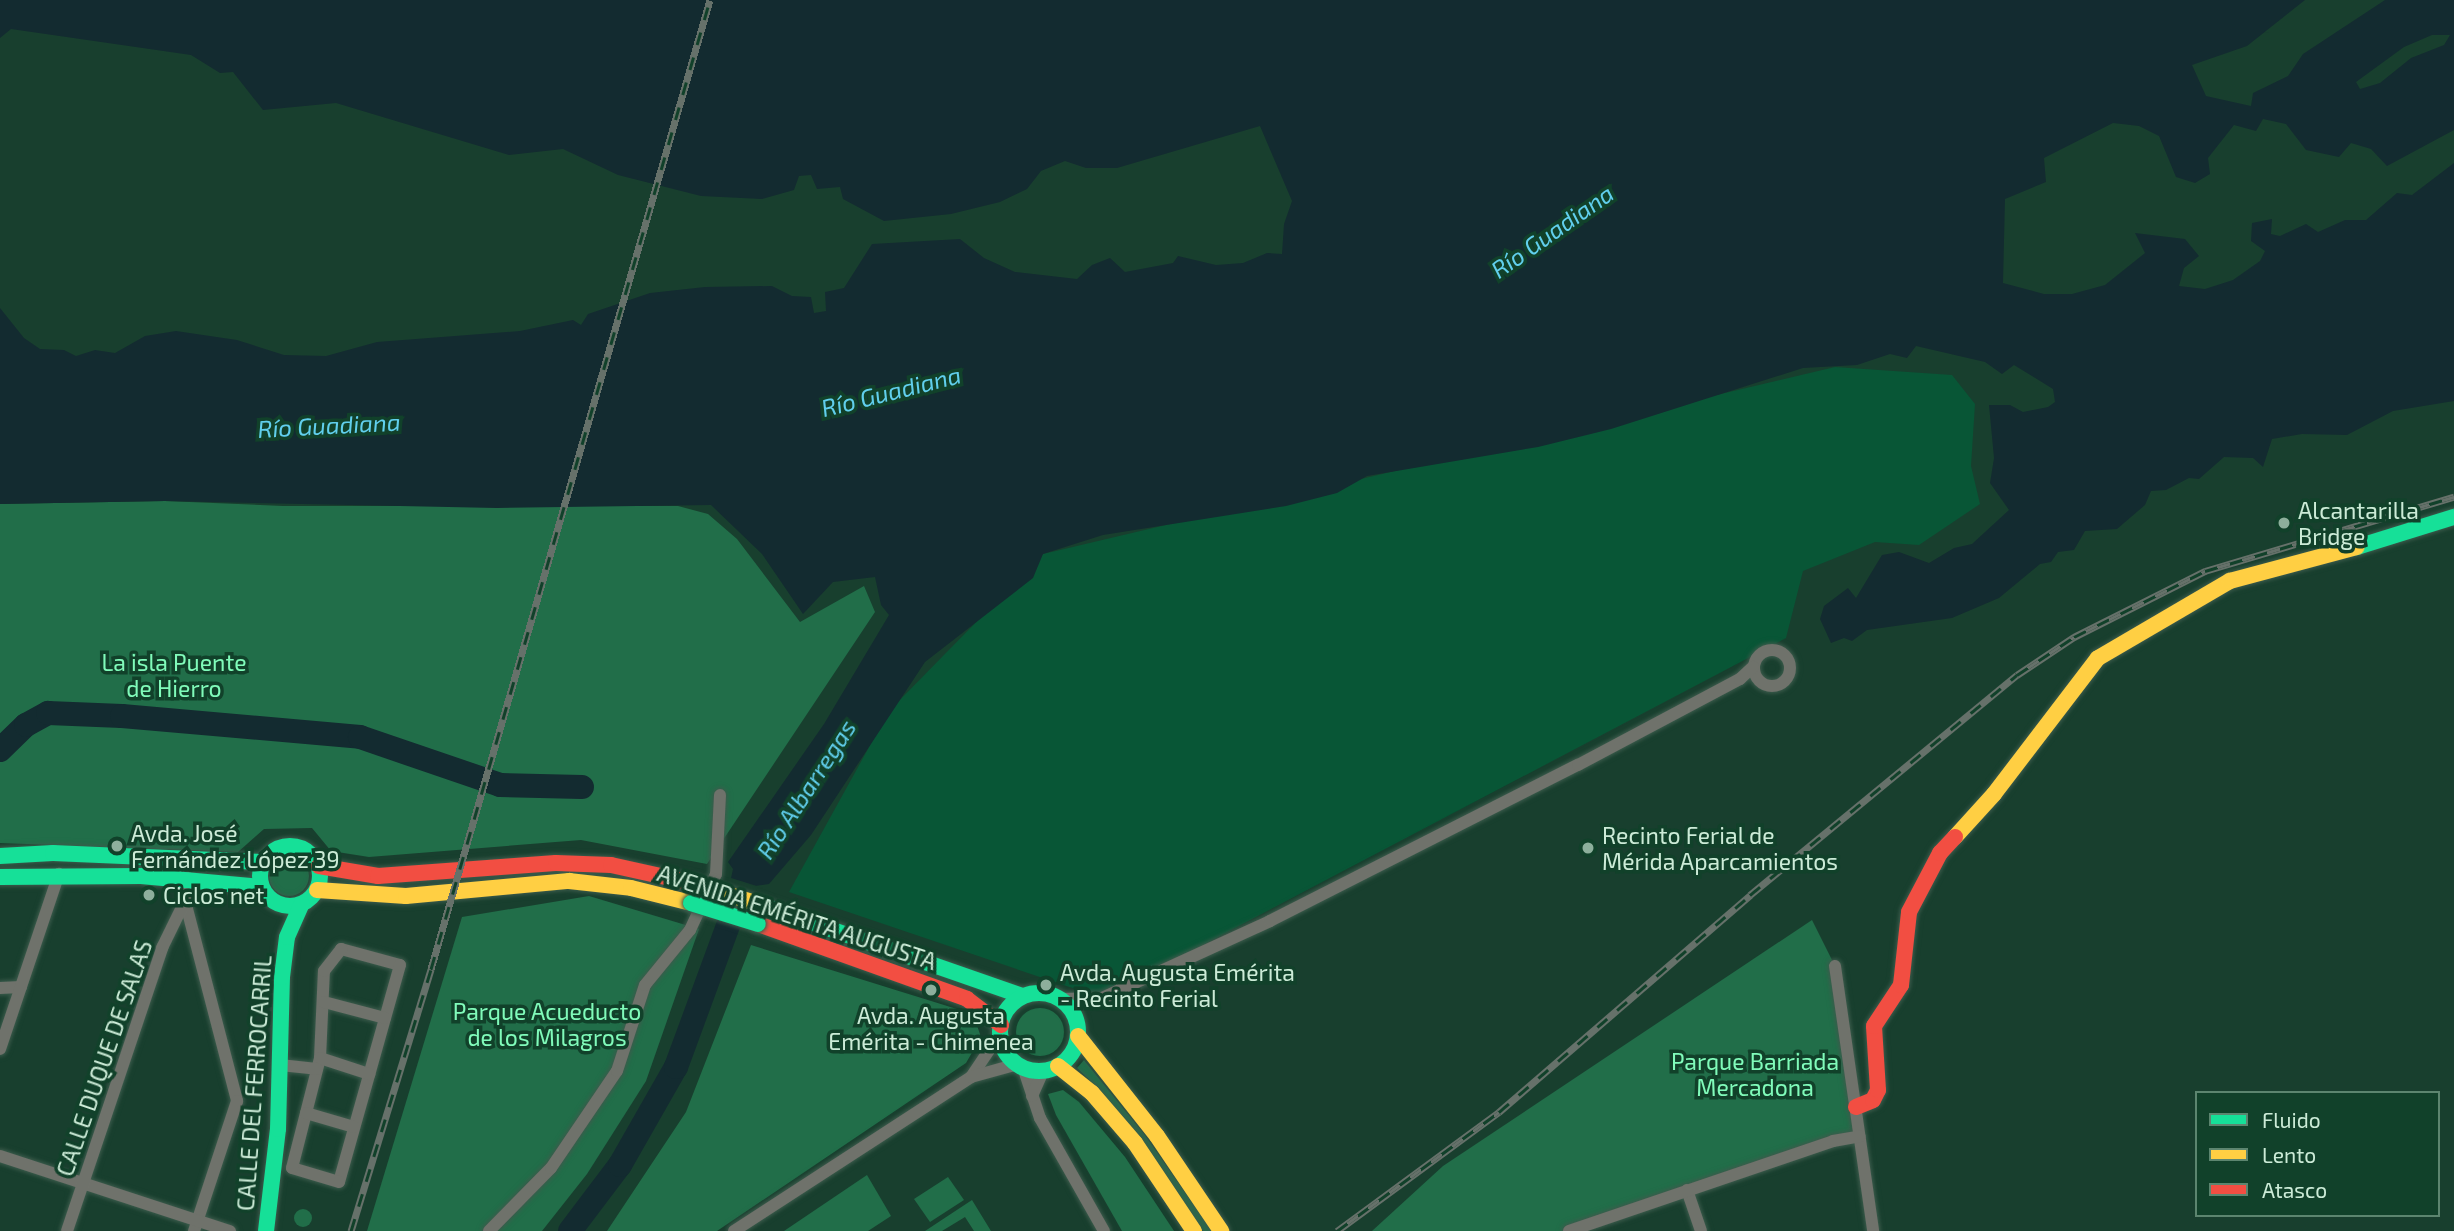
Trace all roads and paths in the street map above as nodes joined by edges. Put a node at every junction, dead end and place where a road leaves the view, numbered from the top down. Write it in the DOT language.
graph roads {
  1 [pos="2454,517"];
  2 [pos="1753,667"];
  3 [pos="720,795"];
  4 [pos="0,856"];
  5 [pos="262,862"];
  6 [pos="319,866"];
  7 [pos="59,874"];
  8 [pos="0,877"];
  9 [pos="188,878"];
  10 [pos="261,887"];
  11 [pos="317,890"];
  12 [pos="185,901"];
  13 [pos="276,903"];
  14 [pos="302,904"];
  15 [pos="287,937"];
  16 [pos="1835,966"];
  17 [pos="21,987"];
  18 [pos="0,988"];
  19 [pos="1022,996"];
  20 [pos="1062,999"];
  21 [pos="324,1002"];
  22 [pos="385,1018"];
  23 [pos="1000,1030"];
  24 [pos="1078,1036"];
  25 [pos="0,1049"];
  26 [pos="318,1064"];
  27 [pos="280,1065"];
  28 [pos="1020,1066"];
  29 [pos="1050,1068"];
  30 [pos="369,1074"];
  31 [pos="971,1077"];
  32 [pos="1032,1096"];
  33 [pos="1856,1107"];
  34 [pos="306,1113"];
  35 [pos="354,1127"];
  36 [pos="1860,1136"];
  37 [pos="0,1156"];
  38 [pos="83,1183"];
  39 [pos="1687,1190"];
  40 [pos="196,1226"];
  41 [pos="1600,1226"];
  42 [pos="269,1229"];
  43 [pos="67,1231"];
  44 [pos="230,1231"];
  45 [pos="489,1231"];
  46 [pos="734,1231"];
  47 [pos="1104,1231"];
  48 [pos="1194,1231"];
  49 [pos="1222,1231"];
  50 [pos="1569,1231"];
  51 [pos="1701,1231"];
  52 [pos="1873,1231"];
  1 -- 33 [label="main road"];
  2 -- 20 [label="street"];
  3 -- 45 [label="street"];
  4 -- 5 [label="main road"];
  5 -- 6 [label="main road"];
  5 -- 10 [label="main road"];
  6 -- 11 [label="main road"];
  6 -- 19 [label="main road, AVENIDA EMÉRITA AUGUSTA, bridge"];
  7 -- 8 [label="main road"];
  7 -- 9 [label="main road"];
  7 -- 17 [label="street"];
  9 -- 10 [label="main road"];
  9 -- 12 [label="street"];
  10 -- 13 [label="main road"];
  11 -- 14 [label="main road"];
  11 -- 23 [label="main road, AVENIDA EMÉRITA AUGUSTA, bridge"];
  12 -- 38 [label="street, CALLE DUQUE DE SALAS"];
  12 -- 40 [label="street"];
  13 -- 14 [label="main road"];
  13 -- 15 [label="main road, CALLE DEL FERROCARRIL"];
  14 -- 15 [label="main road, CALLE DEL FERROCARRIL"];
  15 -- 27 [label="main road, CALLE DEL FERROCARRIL"];
  16 -- 33 [label="street"];
  17 -- 18 [label="street"];
  17 -- 25 [label="street"];
  19 -- 20 [label="main road"];
  19 -- 23 [label="main road"];
  20 -- 24 [label="main road"];
  21 -- 22 [label="street"];
  21 -- 22 [label="street"];
  21 -- 26 [label="street"];
  22 -- 30 [label="street"];
  23 -- 28 [label="main road"];
  23 -- 31 [label="street"];
  24 -- 29 [label="main road"];
  24 -- 49 [label="main road"];
  26 -- 27 [label="street"];
  26 -- 30 [label="street"];
  26 -- 34 [label="street"];
  27 -- 42 [label="main road, CALLE DEL FERROCARRIL"];
  28 -- 29 [label="main road"];
  28 -- 31 [label="street"];
  28 -- 32 [label="street"];
  29 -- 32 [label="street"];
  29 -- 48 [label="main road"];
  30 -- 35 [label="street"];
  31 -- 46 [label="street"];
  32 -- 47 [label="street"];
  33 -- 36 [label="street"];
  34 -- 35 [label="street"];
  34 -- 35 [label="street"];
  36 -- 39 [label="street"];
  36 -- 52 [label="street"];
  37 -- 38 [label="street"];
  38 -- 40 [label="street"];
  38 -- 43 [label="street, CALLE DUQUE DE SALAS"];
  39 -- 41 [label="street"];
  39 -- 51 [label="street"];
  40 -- 44 [label="street"];
  41 -- 50 [label="street"];
}
